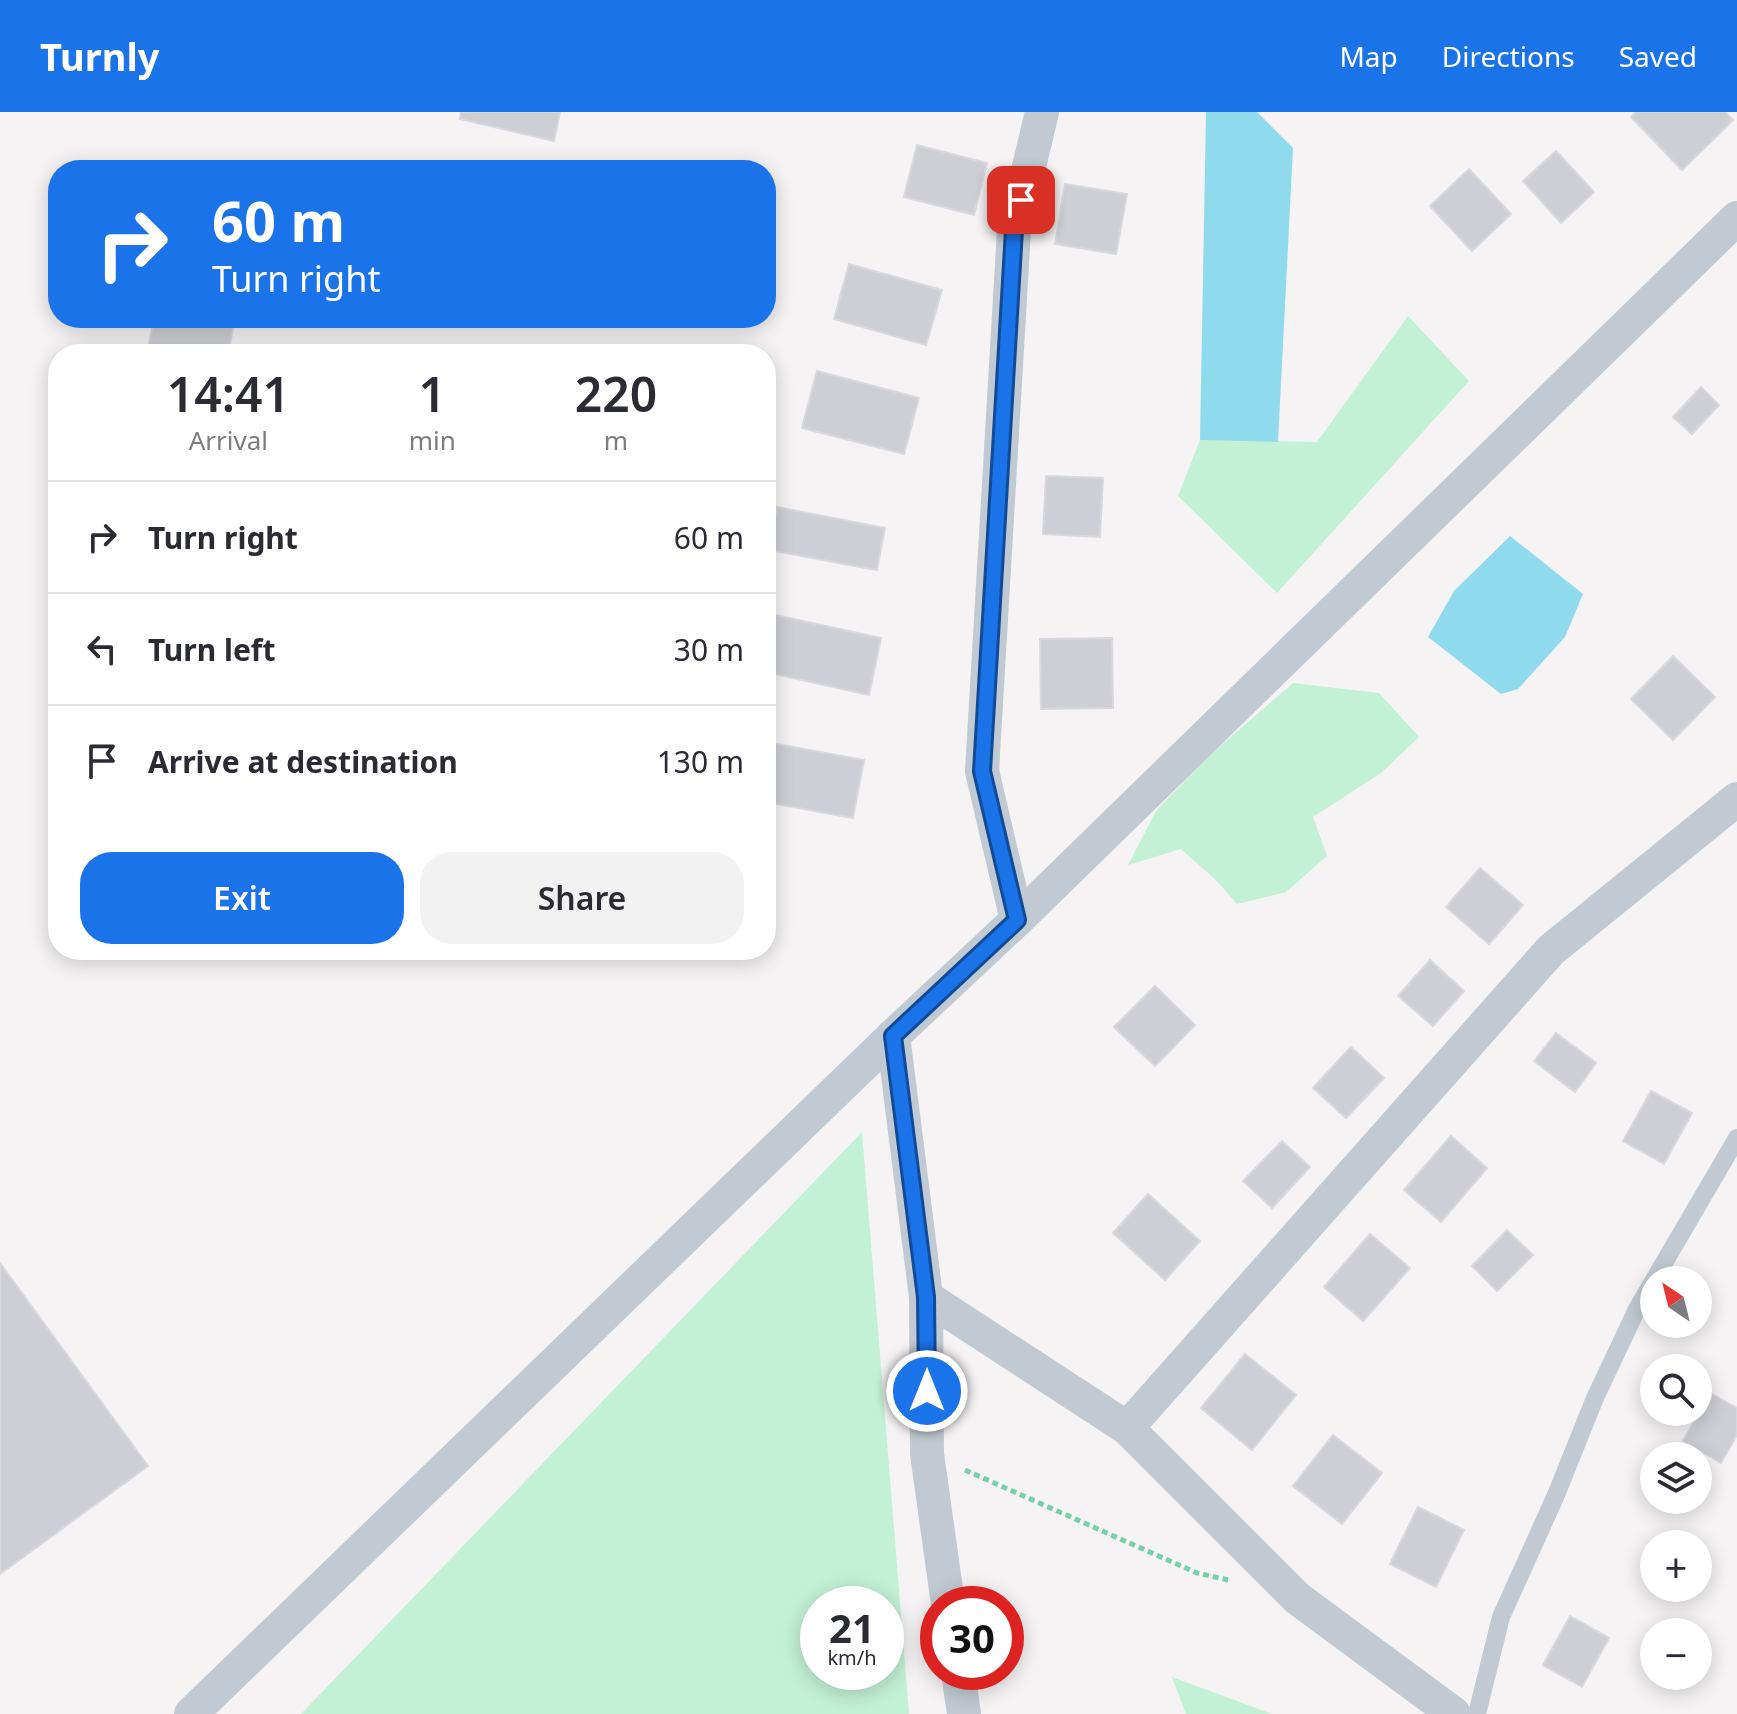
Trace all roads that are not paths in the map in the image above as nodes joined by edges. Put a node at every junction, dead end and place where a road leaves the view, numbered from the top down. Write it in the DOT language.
graph roads {
  1 [pos="1042,112"];
  2 [pos="1737,218"];
  3 [pos="1737,799"];
  4 [pos="1017,920"];
  5 [pos="893,1036"];
  6 [pos="1737,1138"];
  7 [pos="926,1297"];
  8 [pos="1127,1428"];
  9 [pos="945,1586"];
  10 [pos="961,1690"];
  11 [pos="191,1714"];
  12 [pos="964,1714"];
  13 [pos="1454,1714"];
  14 [pos="1477,1714"];
  1 -- 4 [label="street"];
  2 -- 4 [label="street"];
  3 -- 8 [label="street"];
  4 -- 5 [label="street"];
  5 -- 7 [label="street"];
  5 -- 11 [label="street"];
  6 -- 14 [label="lane"];
  7 -- 8 [label="street"];
  7 -- 9 [label="street"];
  8 -- 13 [label="street"];
  10 -- 12 [label="street"];
}
